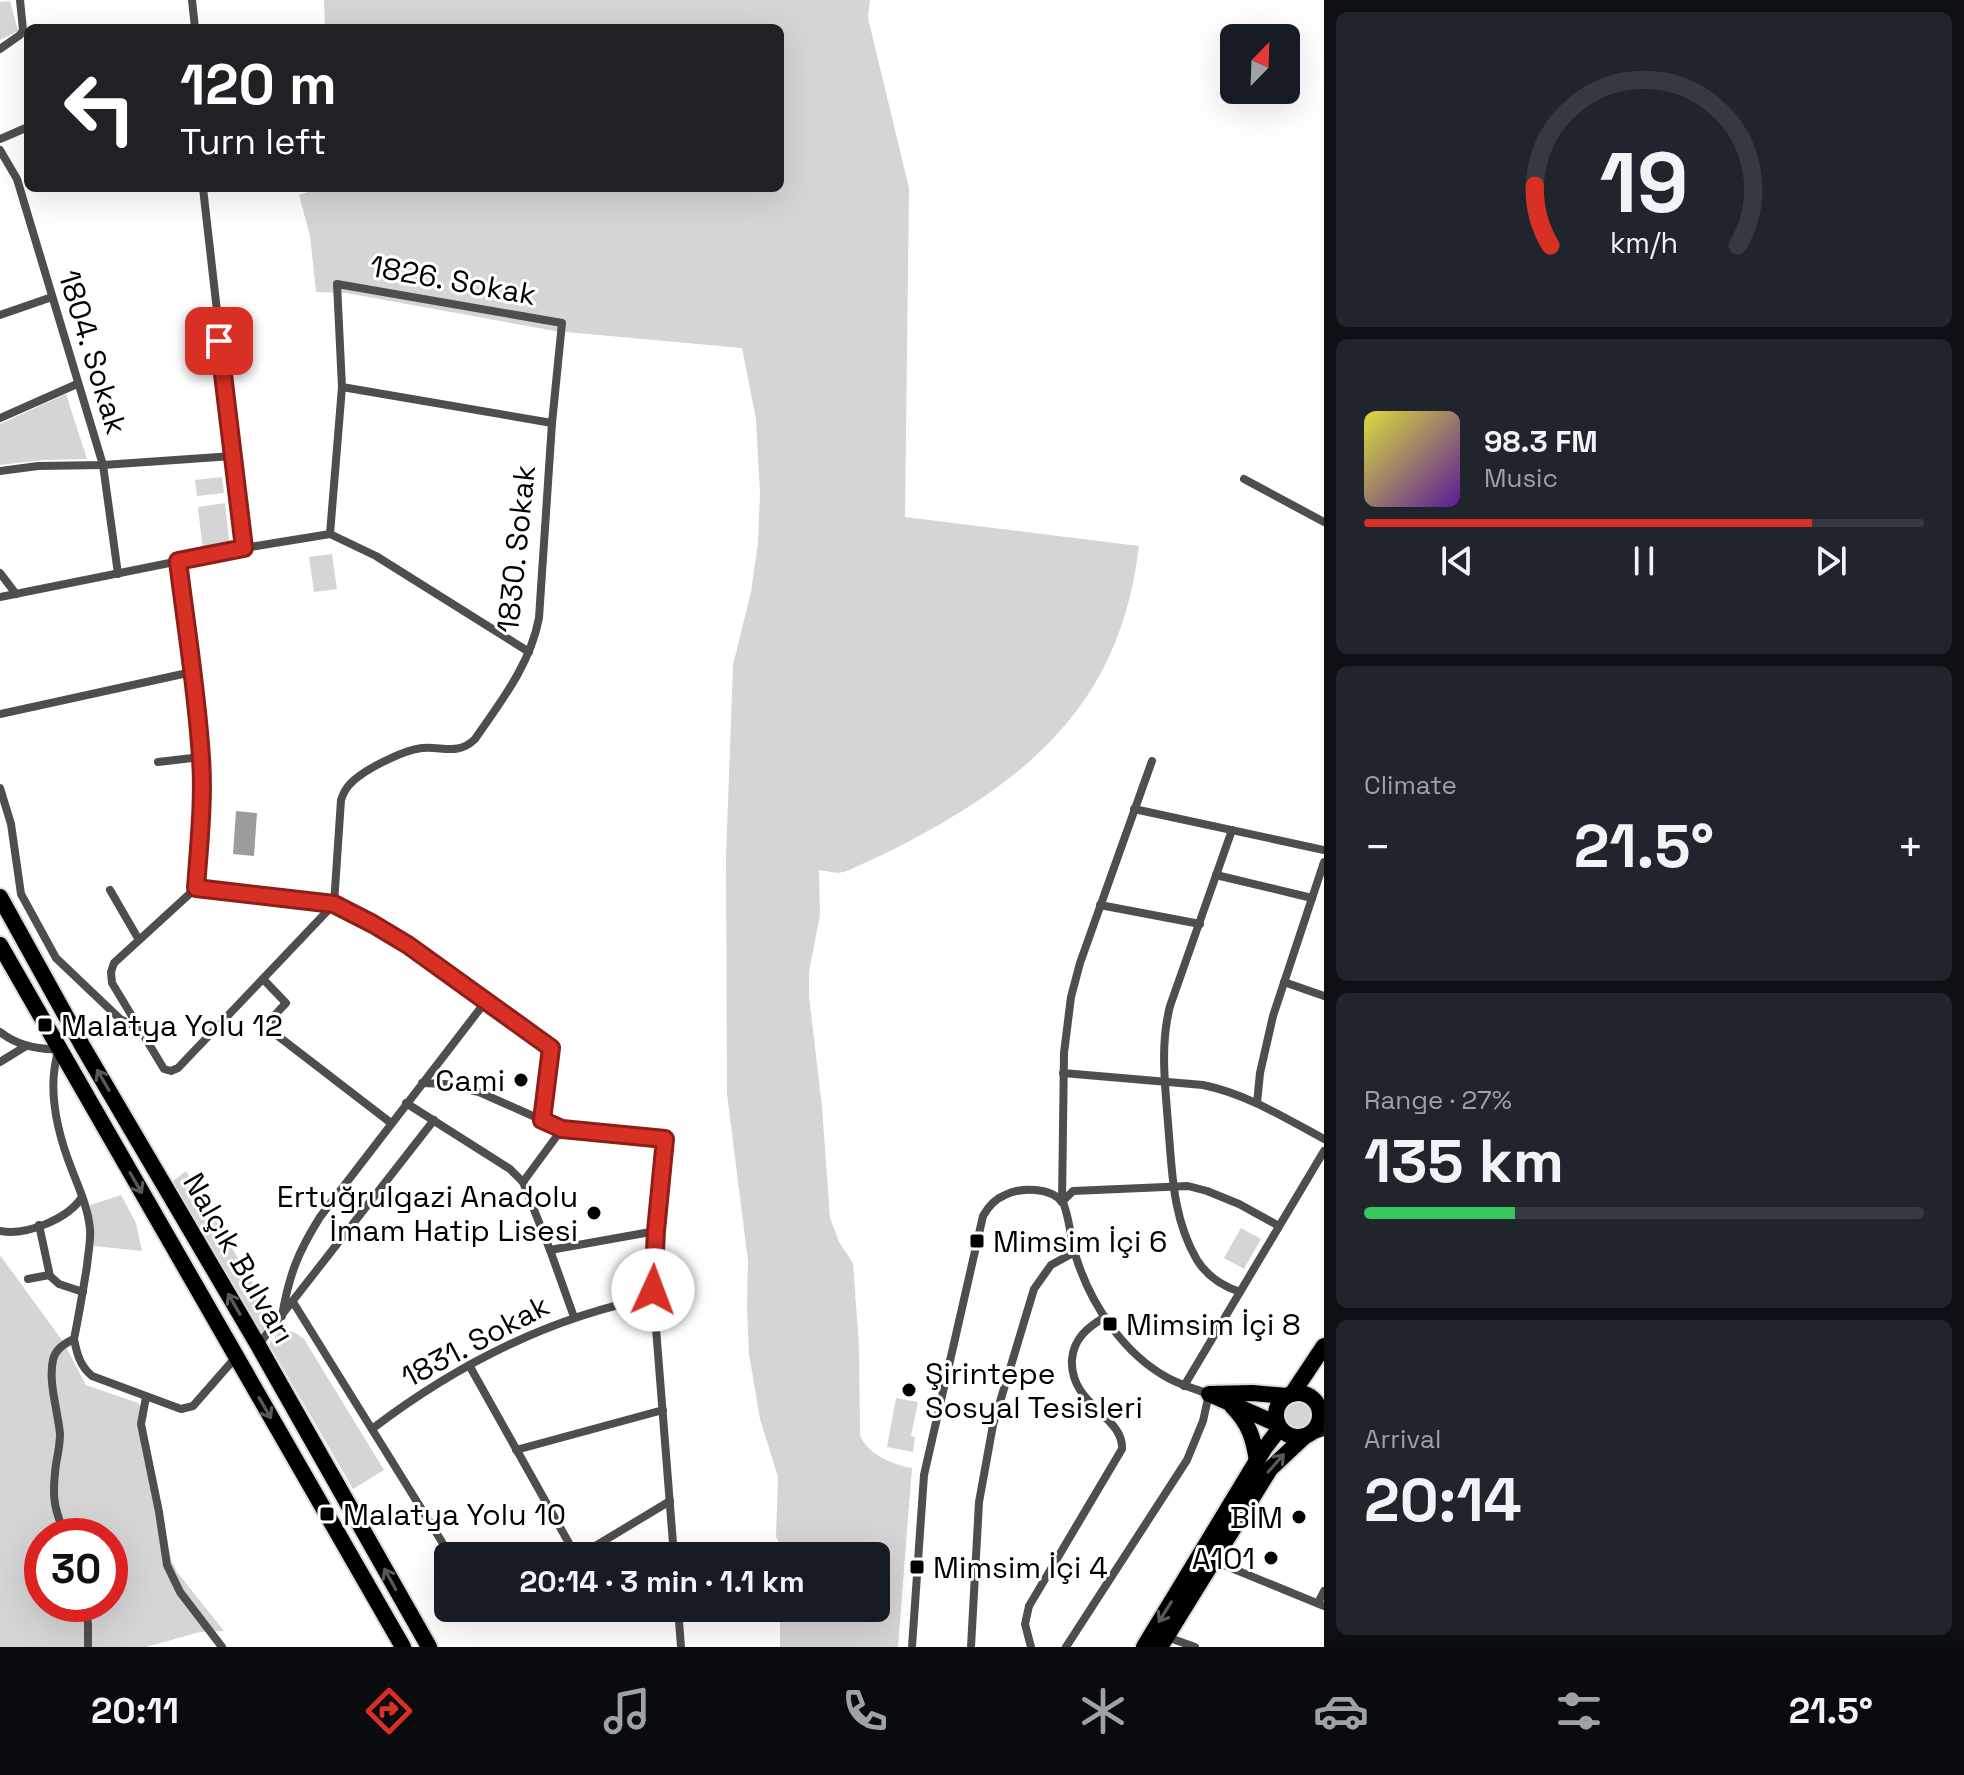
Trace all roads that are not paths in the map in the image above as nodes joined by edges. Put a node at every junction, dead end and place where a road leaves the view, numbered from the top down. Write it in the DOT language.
graph roads {
  1 [pos="20,0"];
  2 [pos="192,0"];
  3 [pos="195,24"];
  4 [pos="0,49"];
  5 [pos="24,129"];
  6 [pos="0,139"];
  7 [pos="0,150"];
  8 [pos="24,176"];
  9 [pos="17,179"];
  10 [pos="203,192"];
  11 [pos="52,297"];
  12 [pos="0,315"];
  13 [pos="562,323"];
  14 [pos="77,384"];
  15 [pos="342,387"];
  16 [pos="0,418"];
  17 [pos="552,423"];
  18 [pos="233,456"];
  19 [pos="103,465"];
  20 [pos="0,471"];
  21 [pos="1244,479"];
  22 [pos="1324,522"];
  23 [pos="330,534"];
  24 [pos="244,548"];
  25 [pos="178,561"];
  26 [pos="0,573"];
  27 [pos="118,574"];
  28 [pos="16,594"];
  29 [pos="0,597"];
  30 [pos="529,652"];
  31 [pos="192,672"];
  32 [pos="0,714"];
  33 [pos="201,757"];
  34 [pos="1152,761"];
  35 [pos="158,762"];
  36 [pos="0,788"];
  37 [pos="1134,809"];
  38 [pos="1232,830"];
  39 [pos="1324,850"];
  40 [pos="1324,862"];
  41 [pos="1216,875"];
  42 [pos="196,888"];
  43 [pos="110,890"];
  44 [pos="0,897"];
  45 [pos="1312,898"];
  46 [pos="334,904"];
  47 [pos="1100,905"];
  48 [pos="1200,924"];
  49 [pos="139,940"];
  50 [pos="0,945"];
  51 [pos="263,979"];
  52 [pos="1284,982"];
  53 [pos="1323,994"];
  54 [pos="486,1001"];
  55 [pos="138,1027"];
  56 [pos="0,1032"];
  57 [pos="26,1046"];
  58 [pos="59,1049"];
  59 [pos="0,1062"];
  60 [pos="1063,1073"];
  61 [pos="1165,1081"];
  62 [pos="422,1083"];
  63 [pos="406,1103"];
  64 [pos="1257,1103"];
  65 [pos="434,1120"];
  66 [pos="542,1120"];
  67 [pos="391,1123"];
  68 [pos="562,1129"];
  69 [pos="1324,1139"];
  70 [pos="1324,1151"];
  71 [pos="523,1182"];
  72 [pos="1173,1185"];
  73 [pos="82,1197"];
  74 [pos="1062,1202"];
  75 [pos="39,1225"];
  76 [pos="1279,1226"];
  77 [pos="0,1231"];
  78 [pos="656,1231"];
  79 [pos="550,1250"];
  80 [pos="1075,1252"];
  81 [pos="49,1275"];
  82 [pos="28,1279"];
  83 [pos="83,1292"];
  84 [pos="1240,1292"];
  85 [pos="654,1297"];
  86 [pos="293,1302"];
  87 [pos="282,1316"];
  88 [pos="574,1317"];
  89 [pos="1105,1317"];
  90 [pos="74,1339"];
  91 [pos="258,1345"];
  92 [pos="1324,1346"];
  93 [pos="236,1357"];
  94 [pos="469,1365"];
  95 [pos="1184,1386"];
  96 [pos="1209,1394"];
  97 [pos="1289,1395"];
  98 [pos="146,1397"];
  99 [pos="1228,1403"];
  100 [pos="1321,1407"];
  101 [pos="663,1410"];
  102 [pos="1279,1426"];
  103 [pos="372,1429"];
  104 [pos="1312,1434"];
  105 [pos="516,1450"];
  106 [pos="1257,1462"];
  107 [pos="670,1501"];
  108 [pos="58,1518"];
  109 [pos="442,1542"];
  110 [pos="673,1542"];
  111 [pos="1214,1561"];
  112 [pos="1324,1591"];
  113 [pos="1321,1604"];
  114 [pos="88,1622"];
  115 [pos="679,1622"];
  116 [pos="1164,1642"];
  117 [pos="88,1647"];
  118 [pos="222,1647"];
  119 [pos="403,1647"];
  120 [pos="429,1647"];
  121 [pos="681,1647"];
  122 [pos="912,1647"];
  123 [pos="971,1647"];
  124 [pos="1031,1647"];
  125 [pos="1066,1647"];
  126 [pos="1144,1647"];
  127 [pos="1195,1647"];
  1 -- 4 [label="street"];
  2 -- 3 [label="street"];
  5 -- 6 [label="street"];
  7 -- 9 [label="street, 1804. Sokak"];
  8 -- 9 [label="street"];
  9 -- 11 [label="street, 1804. Sokak"];
  10 -- 18 [label="street"];
  11 -- 12 [label="street"];
  11 -- 14 [label="street, 1804. Sokak"];
  13 -- 15 [label="street, 1826. Sokak"];
  13 -- 17 [label="street, 1830. Sokak"];
  14 -- 16 [label="street"];
  14 -- 19 [label="street, 1804. Sokak"];
  15 -- 17 [label="street"];
  15 -- 23 [label="street"];
  17 -- 30 [label="street, 1830. Sokak"];
  18 -- 19 [label="street"];
  18 -- 24 [label="street"];
  19 -- 20 [label="street"];
  19 -- 27 [label="street, 1804. Sokak"];
  21 -- 22 [label="street"];
  23 -- 24 [label="street"];
  23 -- 30 [label="street"];
  24 -- 25 [label="street"];
  25 -- 27 [label="street"];
  25 -- 31 [label="street"];
  26 -- 28 [label="street"];
  27 -- 28 [label="street"];
  28 -- 29 [label="street"];
  30 -- 46 [label="street, 1830. Sokak"];
  31 -- 32 [label="street"];
  31 -- 33 [label="street"];
  33 -- 35 [label="street"];
  33 -- 42 [label="street"];
  34 -- 37 [label="street"];
  36 -- 55 [label="street"];
  37 -- 38 [label="street"];
  37 -- 47 [label="street"];
  38 -- 39 [label="street"];
  38 -- 41 [label="street"];
  40 -- 45 [label="street"];
  41 -- 45 [label="street"];
  41 -- 48 [label="street"];
  42 -- 46 [label="street"];
  42 -- 49 [label="street"];
  43 -- 49 [label="street"];
  91 -- 44 [label="highway, Nalçık Bulvarı, one-way"];
  45 -- 52 [label="street"];
  46 -- 51 [label="street"];
  46 -- 54 [label="street"];
  47 -- 48 [label="street"];
  47 -- 60 [label="street"];
  48 -- 61 [label="street"];
  49 -- 55 [label="street"];
  50 -- 58 [label="highway, Nalçık Bulvarı"];
  51 -- 55 [label="street"];
  51 -- 67 [label="street"];
  52 -- 53 [label="street"];
  52 -- 64 [label="street"];
  54 -- 62 [label="street"];
  54 -- 66 [label="street"];
  56 -- 57 [label="street"];
  57 -- 58 [label="street"];
  57 -- 59 [label="street"];
  58 -- 73 [label="street"];
  58 -- 93 [label="highway, Nalçık Bulvarı, one-way"];
  60 -- 61 [label="street"];
  60 -- 74 [label="street"];
  61 -- 64 [label="street"];
  61 -- 72 [label="street"];
  62 -- 63 [label="street"];
  62 -- 66 [label="street"];
  63 -- 65 [label="street"];
  63 -- 67 [label="street"];
  64 -- 69 [label="street"];
  65 -- 71 [label="street"];
  65 -- 86 [label="street"];
  66 -- 68 [label="street"];
  67 -- 87 [label="street"];
  68 -- 71 [label="street"];
  68 -- 78 [label="street"];
  70 -- 76 [label="street"];
  71 -- 79 [label="street"];
  72 -- 74 [label="street"];
  72 -- 76 [label="street"];
  72 -- 84 [label="street"];
  73 -- 75 [label="street"];
  73 -- 83 [label="street"];
  74 -- 80 [label="street"];
  74 -- 122 [label="street"];
  75 -- 77 [label="street"];
  75 -- 81 [label="street"];
  76 -- 84 [label="street"];
  78 -- 79 [label="street"];
  78 -- 85 [label="street"];
  79 -- 88 [label="street"];
  80 -- 89 [label="street"];
  80 -- 123 [label="street"];
  81 -- 82 [label="street"];
  81 -- 83 [label="street"];
  83 -- 90 [label="street"];
  84 -- 95 [label="street"];
  85 -- 88 [label="street, 1831. Sokak"];
  85 -- 101 [label="street"];
  86 -- 87 [label="street"];
  86 -- 103 [label="street"];
  87 -- 91 [label="street"];
  88 -- 94 [label="street, 1831. Sokak"];
  89 -- 95 [label="street"];
  89 -- 124 [label="street"];
  90 -- 98 [label="street"];
  90 -- 108 [label="street"];
  120 -- 91 [label="highway, Nalçık Bulvarı, one-way"];
  92 -- 97 [label="highway"];
  93 -- 98 [label="street"];
  93 -- 119 [label="highway, Nalçık Bulvarı, one-way"];
  94 -- 103 [label="street, 1831. Sokak"];
  94 -- 105 [label="street"];
  95 -- 96 [label="street"];
  96 -- 97 [label="highway"];
  96 -- 99 [label="highway"];
  96 -- 125 [label="street"];
  97 -- 100 [label="highway"];
  97 -- 102 [label="highway"];
  98 -- 118 [label="street"];
  99 -- 102 [label="highway"];
  99 -- 106 [label="highway"];
  100 -- 104 [label="highway"];
  101 -- 105 [label="street"];
  101 -- 107 [label="street"];
  102 -- 104 [label="highway"];
  102 -- 106 [label="highway"];
  103 -- 109 [label="street"];
  111 -- 104 [label="highway, one-way"];
  105 -- 107 [label="street"];
  106 -- 126 [label="highway, one-way"];
  107 -- 110 [label="street"];
  111 -- 113 [label="street"];
  111 -- 116 [label="highway"];
  112 -- 113 [label="street"];
  114 -- 117 [label="street"];
  115 -- 121 [label="street"];
  116 -- 127 [label="street"];
}
